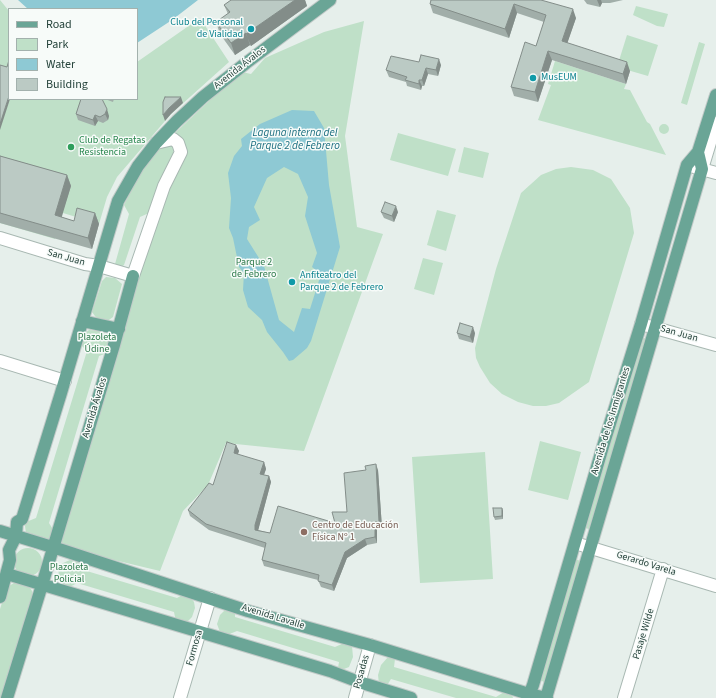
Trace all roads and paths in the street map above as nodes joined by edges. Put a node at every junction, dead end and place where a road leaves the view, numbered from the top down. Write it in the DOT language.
graph roads {
  1 [pos="330,0"];
  2 [pos="716,95"];
  3 [pos="716,122"];
  4 [pos="156,143"];
  5 [pos="698,152"];
  6 [pos="687,165"];
  7 [pos="702,169"];
  8 [pos="716,173"];
  9 [pos="0,238"];
  10 [pos="99,266"];
  11 [pos="133,276"];
  12 [pos="82,321"];
  13 [pos="641,324"];
  14 [pos="655,328"];
  15 [pos="119,329"];
  16 [pos="716,345"];
  17 [pos="0,361"];
  18 [pos="64,381"];
  19 [pos="0,531"];
  20 [pos="16,536"];
  21 [pos="575,543"];
  22 [pos="5,547"];
  23 [pos="53,547"];
  24 [pos="591,547"];
  25 [pos="663,569"];
  26 [pos="7,574"];
  27 [pos="42,585"];
  28 [pos="716,586"];
  29 [pos="0,597"];
  30 [pos="210,598"];
  31 [pos="200,633"];
  32 [pos="370,645"];
  33 [pos="359,682"];
  34 [pos="528,696"];
  35 [pos="7,698"];
  36 [pos="180,698"];
  37 [pos="355,698"];
  38 [pos="411,698"];
  39 [pos="546,698"];
  40 [pos="624,698"];
  1 -- 4 [label="main road, Avenida Ávalos"];
  2 -- 5 [label="main road, Avenida de los Inmigrantes"];
  3 -- 7 [label="street, Avenida de los Inmigrantes"];
  4 -- 10 [label="main road, Avenida Ávalos"];
  4 -- 11 [label="street, Avenida Ávalos"];
  5 -- 6 [label="main road, Avenida de los Inmigrantes"];
  5 -- 7 [label="main road, Avenida de los Inmigrantes"];
  6 -- 7 [label="street"];
  6 -- 13 [label="main road, Avenida de los Inmigrantes"];
  7 -- 8 [label="street"];
  7 -- 14 [label="main road, Avenida de los Inmigrantes"];
  9 -- 10 [label="street, San Juan"];
  10 -- 11 [label="street, San Juan"];
  10 -- 12 [label="main road, Avenida Ávalos"];
  11 -- 15 [label="main road, Avenida Ávalos"];
  12 -- 15 [label="main road"];
  12 -- 18 [label="main road, Avenida Ávalos"];
  13 -- 14 [label="street, San Juan"];
  13 -- 21 [label="main road, Avenida de los Inmigrantes"];
  14 -- 16 [label="street, San Juan"];
  14 -- 24 [label="main road, Avenida de los Inmigrantes"];
  15 -- 23 [label="main road, Avenida Ávalos"];
  17 -- 18 [label="street"];
  18 -- 20 [label="main road, Avenida Ávalos"];
  19 -- 20 [label="main road, Avenida Lavalle"];
  20 -- 22 [label="main road, Avenida Ávalos"];
  20 -- 23 [label="main road, Avenida Lavalle"];
  21 -- 24 [label="street, Gerardo Varela"];
  21 -- 34 [label="main road, Avenida de los Inmigrantes"];
  22 -- 26 [label="main road, Avenida Ávalos"];
  23 -- 27 [label="main road, Avenida Ávalos"];
  23 -- 30 [label="main road, Avenida Lavalle"];
  24 -- 25 [label="street, Gerardo Varela"];
  24 -- 39 [label="main road, Avenida de los Inmigrantes"];
  25 -- 28 [label="street, Gerardo Varela"];
  25 -- 40 [label="street, Pasaje Wilde"];
  26 -- 27 [label="main road"];
  26 -- 29 [label="main road, Avenida Ávalos"];
  27 -- 31 [label="main road"];
  27 -- 35 [label="main road, Avenida Ávalos"];
  30 -- 31 [label="street, Formosa"];
  30 -- 32 [label="main road, Avenida Lavalle"];
  31 -- 33 [label="main road"];
  31 -- 36 [label="street, Formosa"];
  32 -- 33 [label="street, Posadas"];
  32 -- 34 [label="main road, Avenida Lavalle"];
  33 -- 37 [label="street, Posadas"];
  33 -- 38 [label="main road"];
  34 -- 39 [label="main road, Avenida Lavalle"];
}
